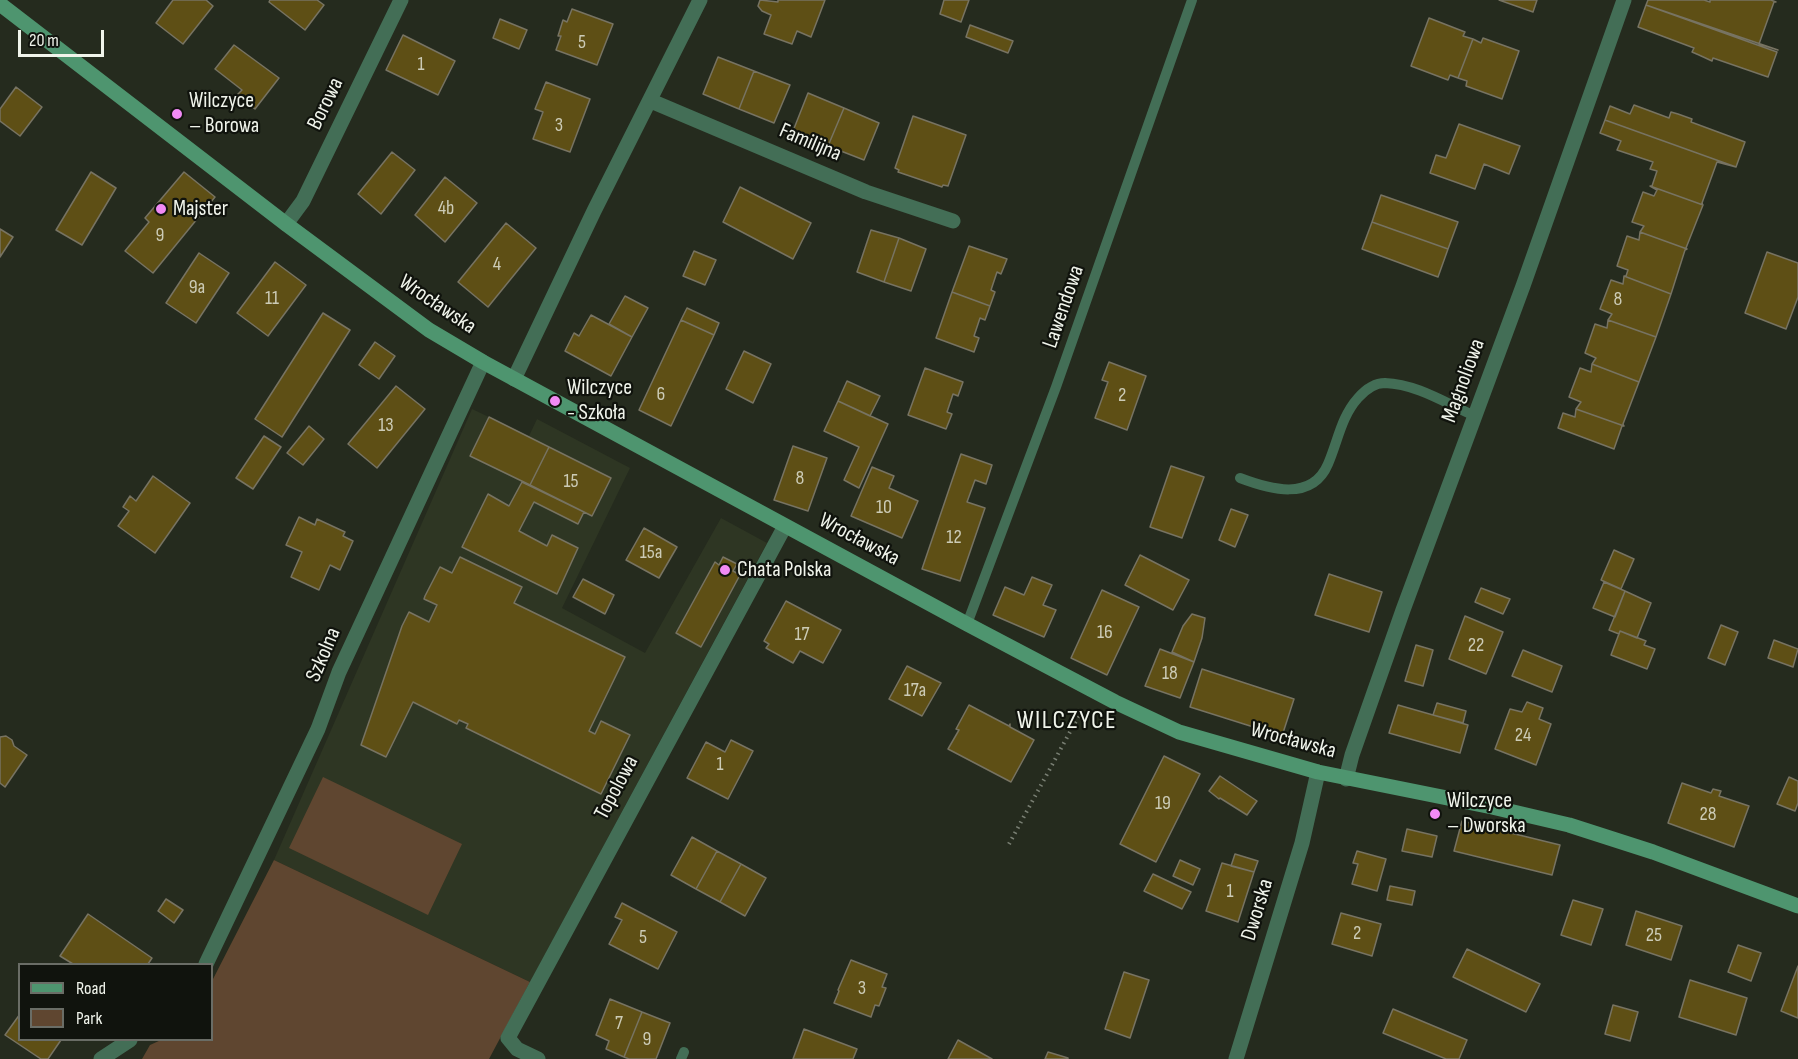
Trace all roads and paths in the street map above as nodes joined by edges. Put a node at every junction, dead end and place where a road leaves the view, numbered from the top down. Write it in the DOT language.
graph roads {
  1 [pos="401,0"];
  2 [pos="700,0"];
  3 [pos="1192,0"];
  4 [pos="1624,0"];
  5 [pos="0,4"];
  6 [pos="651,101"];
  7 [pos="953,221"];
  8 [pos="286,224"];
  9 [pos="483,362"];
  10 [pos="514,379"];
  11 [pos="1475,416"];
  12 [pos="1240,478"];
  13 [pos="785,526"];
  14 [pos="967,624"];
  15 [pos="1092,690"];
  16 [pos="1318,772"];
  17 [pos="1346,779"];
  18 [pos="1009,844"];
  19 [pos="1798,906"];
  20 [pos="206,963"];
  21 [pos="128,1041"];
  22 [pos="101,1059"];
  23 [pos="538,1059"];
  24 [pos="1236,1059"];
  1 -- 8 [label="street, Borowa"];
  2 -- 6 [label="street"];
  3 -- 14 [label="lane, Lawendowa"];
  4 -- 11 [label="street, Magnoliowa"];
  5 -- 8 [label="street, Wrocławska"];
  6 -- 7 [label="street, Familijna"];
  6 -- 10 [label="street"];
  8 -- 9 [label="street, Wrocławska"];
  9 -- 10 [label="street, Wrocławska"];
  9 -- 20 [label="street, Szkolna"];
  10 -- 13 [label="street, Wrocławska"];
  11 -- 12 [label="lane"];
  11 -- 17 [label="street, Magnoliowa"];
  13 -- 14 [label="street, Wrocławska"];
  13 -- 23 [label="street, Topolowa"];
  14 -- 15 [label="street, Wrocławska"];
  15 -- 16 [label="street, Wrocławska"];
  15 -- 18 [label="path"];
  16 -- 17 [label="street, Wrocławska"];
  16 -- 24 [label="street, Dworska"];
  17 -- 19 [label="street, Wrocławska"];
  21 -- 22 [label="street"];
}
